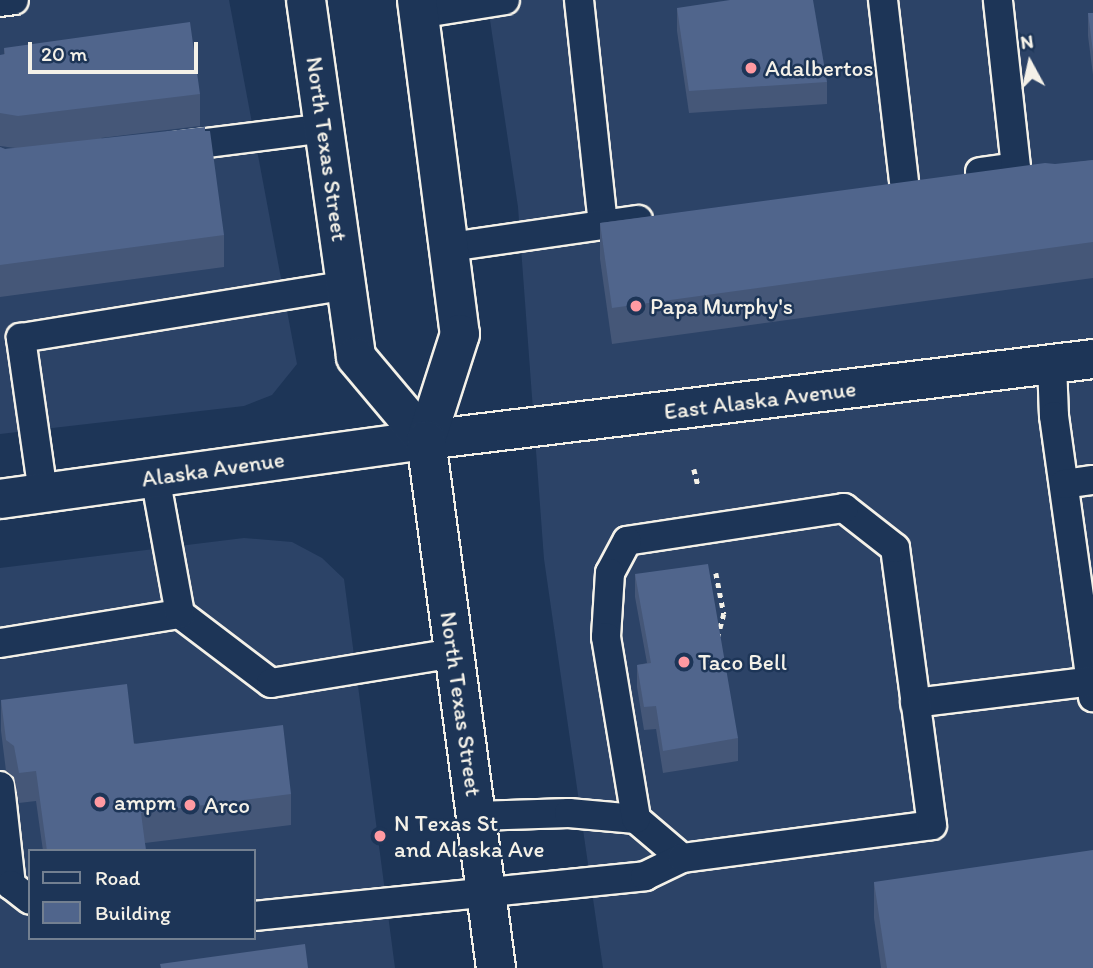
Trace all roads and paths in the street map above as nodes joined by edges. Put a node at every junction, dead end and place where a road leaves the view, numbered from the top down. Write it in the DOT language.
graph roads {
  1 [pos="14,0"];
  2 [pos="306,0"];
  3 [pos="505,0"];
  4 [pos="579,0"];
  5 [pos="883,0"];
  6 [pos="998,0"];
  7 [pos="0,2"];
  8 [pos="418,7"];
  9 [pos="325,128"];
  10 [pos="142,151"];
  11 [pos="658,217"];
  12 [pos="603,225"];
  13 [pos="450,247"];
  14 [pos="346,285"];
  15 [pos="1093,359"];
  16 [pos="1052,364"];
  17 [pos="426,440"];
  18 [pos="155,477"];
  19 [pos="1093,480"];
  20 [pos="1064,484"];
  21 [pos="43,493"];
  22 [pos="0,499"];
  23 [pos="180,614"];
  24 [pos="0,643"];
  25 [pos="454,653"];
  26 [pos="1092,686"];
  27 [pos="915,703"];
  28 [pos="0,786"];
  29 [pos="476,816"];
  30 [pos="636,819"];
  31 [pos="682,858"];
  32 [pos="486,893"];
  33 [pos="28,898"];
  34 [pos="256,916"];
  35 [pos="496,968"];
  1 -- 7 [label="lane"];
  2 -- 9 [label="main road, North Texas Street"];
  3 -- 8 [label="lane"];
  4 -- 12 [label="lane"];
  5 -- 6 [label="lane"];
  8 -- 13 [label="main road, North Texas Street"];
  9 -- 10 [label="lane"];
  9 -- 14 [label="main road, North Texas Street"];
  11 -- 12 [label="lane"];
  12 -- 13 [label="lane"];
  13 -- 17 [label="main road, North Texas Street"];
  14 -- 17 [label="main road, North Texas Street"];
  14 -- 21 [label="lane"];
  15 -- 16 [label="main road, East Alaska Avenue"];
  16 -- 17 [label="main road, East Alaska Avenue"];
  16 -- 20 [label="lane"];
  17 -- 18 [label="main road, Alaska Avenue"];
  17 -- 25 [label="main road, North Texas Street"];
  18 -- 21 [label="main road, Alaska Avenue"];
  18 -- 23 [label="lane"];
  19 -- 20 [label="lane"];
  20 -- 26 [label="lane"];
  21 -- 22 [label="main road, Alaska Avenue"];
  23 -- 24 [label="lane"];
  23 -- 25 [label="lane"];
  25 -- 29 [label="main road, North Texas Street"];
  26 -- 27 [label="lane"];
  27 -- 30 [label="lane"];
  27 -- 31 [label="lane"];
  28 -- 33 [label="lane"];
  29 -- 30 [label="lane"];
  29 -- 32 [label="main road, North Texas Street"];
  30 -- 31 [label="lane"];
  31 -- 32 [label="lane"];
  32 -- 34 [label="lane"];
  32 -- 35 [label="main road, North Texas Street"];
}
